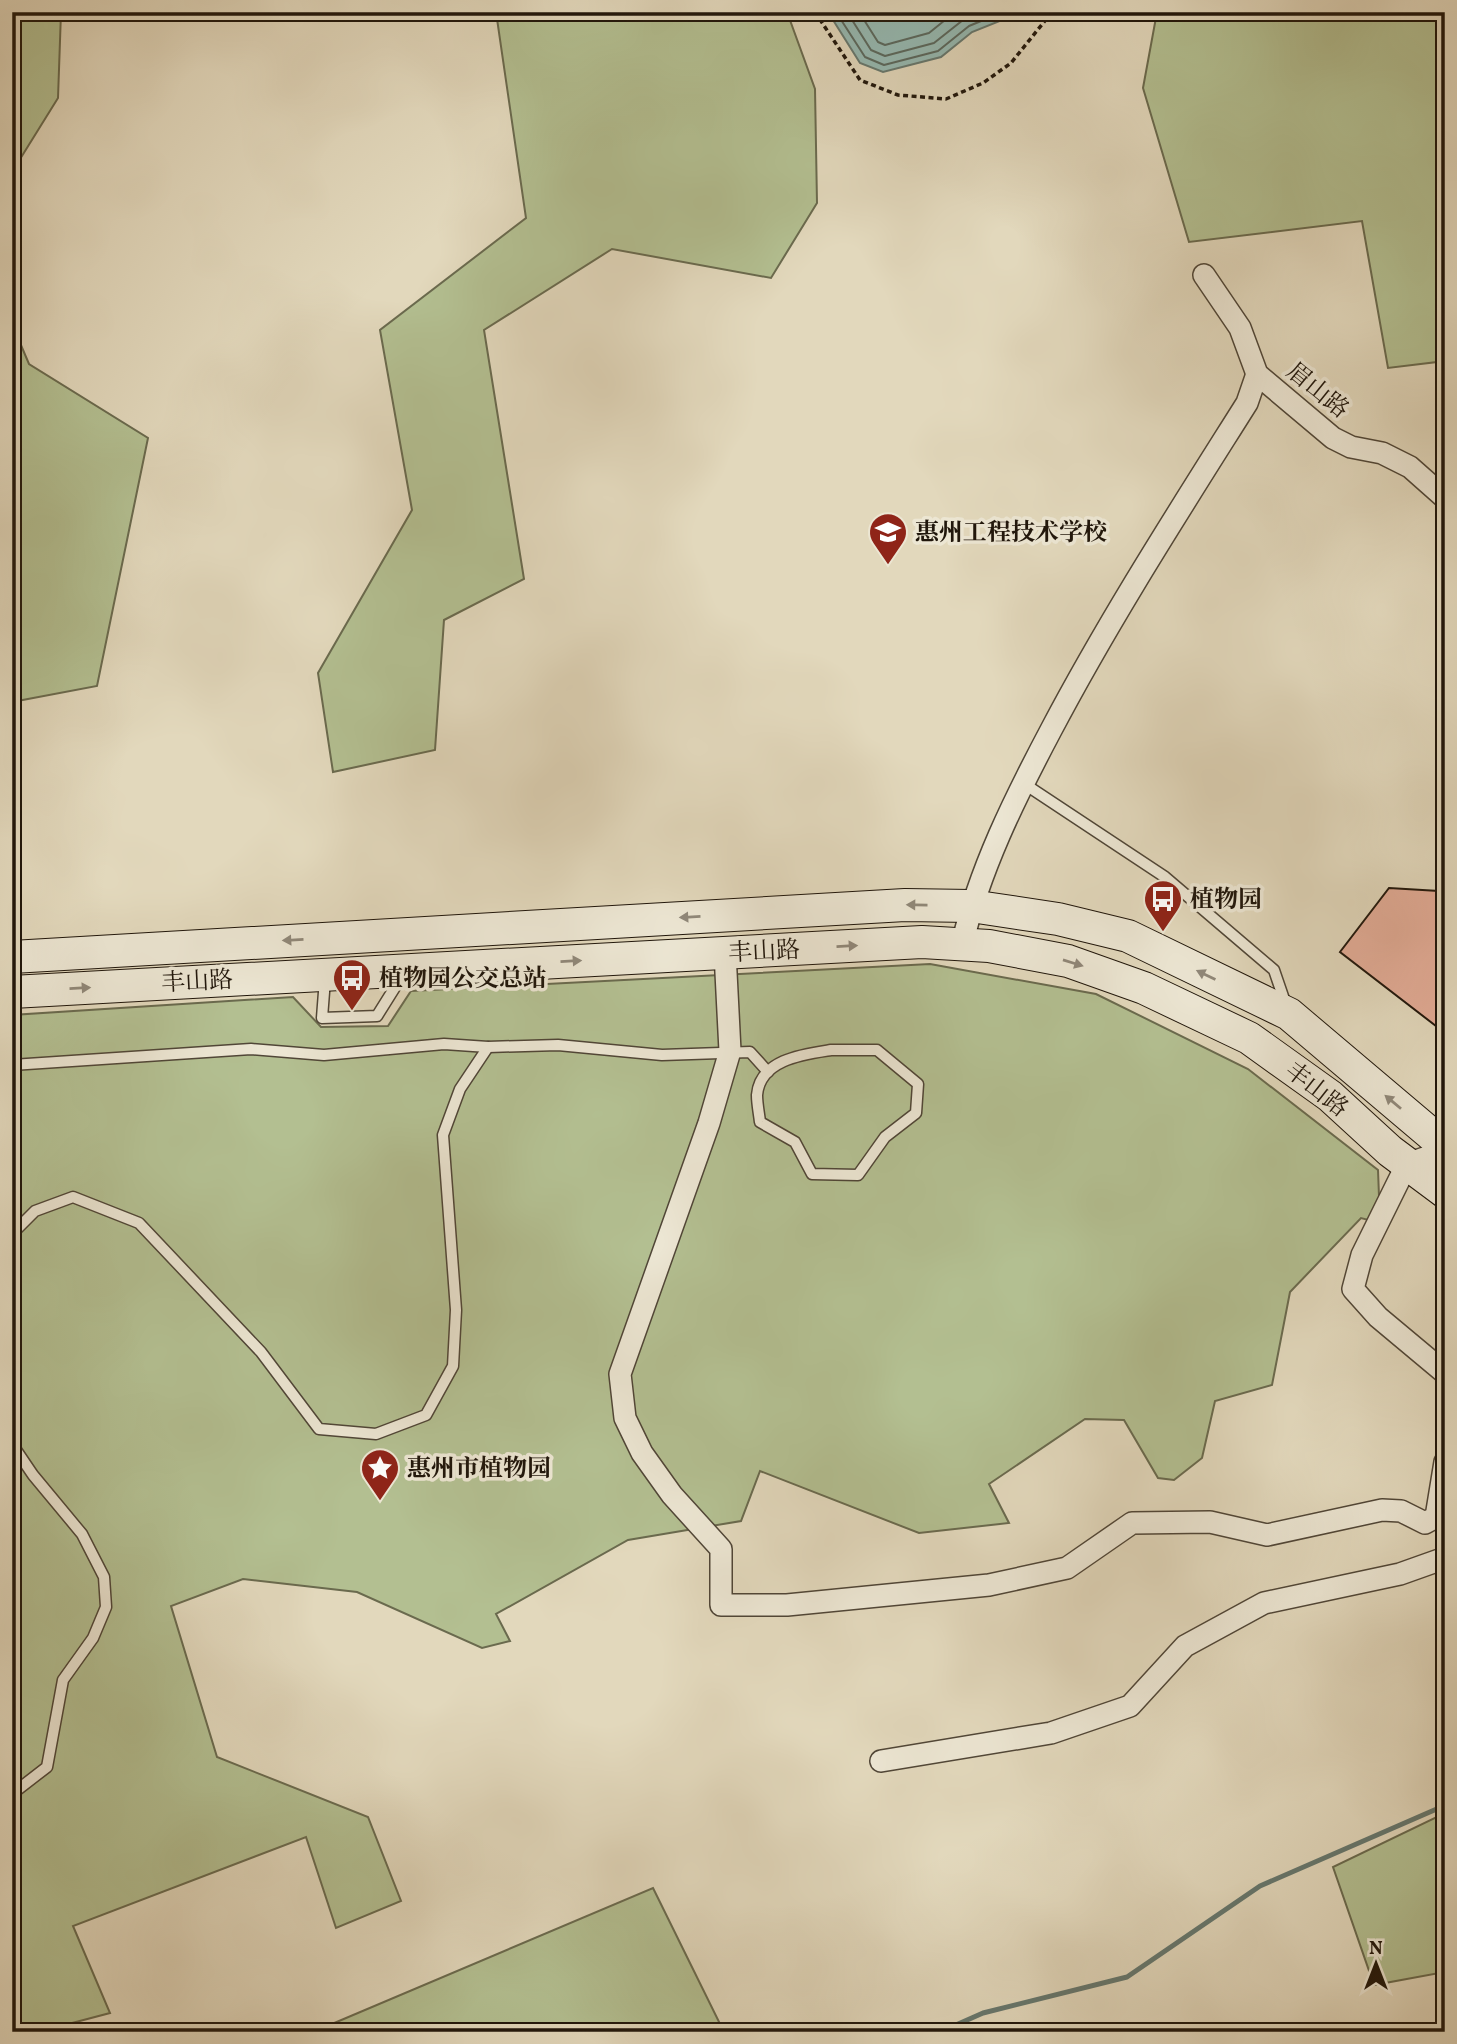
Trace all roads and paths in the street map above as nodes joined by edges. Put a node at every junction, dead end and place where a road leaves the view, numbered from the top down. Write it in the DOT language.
graph roads {
  1 [pos="815,12"];
  2 [pos="1052,12"];
  3 [pos="1204,275"];
  4 [pos="1257,374"];
  5 [pos="1445,498"];
  6 [pos="1023,783"];
  7 [pos="971,906"];
  8 [pos="361,937"];
  9 [pos="962,945"];
  10 [pos="725,953"];
  11 [pos="12,957"];
  12 [pos="405,970"];
  13 [pos="325,974"];
  14 [pos="12,992"];
  15 [pos="1289,1014"];
  16 [pos="488,1047"];
  17 [pos="730,1051"];
  18 [pos="12,1065"];
  19 [pos="768,1072"];
  20 [pos="1445,1149"];
  21 [pos="1407,1164"];
  22 [pos="1445,1192"];
  23 [pos="12,1234"];
  24 [pos="1445,1373"];
  25 [pos="12,1444"];
  26 [pos="1445,1462"];
  27 [pos="1445,1558"];
  28 [pos="881,1761"];
  29 [pos="12,1794"];
  1 -- 2 [label="path"];
  3 -- 4 [label="street, 眉山路"];
  4 -- 5 [label="street, 眉山路"];
  4 -- 6 [label="street"];
  6 -- 7 [label="street"];
  6 -- 15 [label="lane"];
  7 -- 8 [label="main road, 丰山路, one-way"];
  7 -- 9 [label="street"];
  15 -- 7 [label="main road, 丰山路, one-way"];
  8 -- 11 [label="main road, 丰山路, one-way"];
  8 -- 13 [label="main road"];
  10 -- 9 [label="main road, 丰山路, one-way"];
  9 -- 21 [label="main road, 丰山路, one-way"];
  12 -- 10 [label="main road, 丰山路, one-way"];
  10 -- 17 [label="street"];
  12 -- 13 [label="main road, 丰山路"];
  12 -- 13 [label="lane"];
  14 -- 13 [label="main road, 丰山路, one-way"];
  20 -- 15 [label="main road, 丰山路, one-way"];
  16 -- 17 [label="lane"];
  16 -- 18 [label="lane"];
  16 -- 23 [label="lane"];
  17 -- 19 [label="lane"];
  17 -- 26 [label="street"];
  19 -- 19 [label="lane"];
  20 -- 21 [label="street"];
  21 -- 22 [label="main road, 丰山路"];
  21 -- 24 [label="street"];
  25 -- 29 [label="lane"];
  27 -- 28 [label="street"];
}
